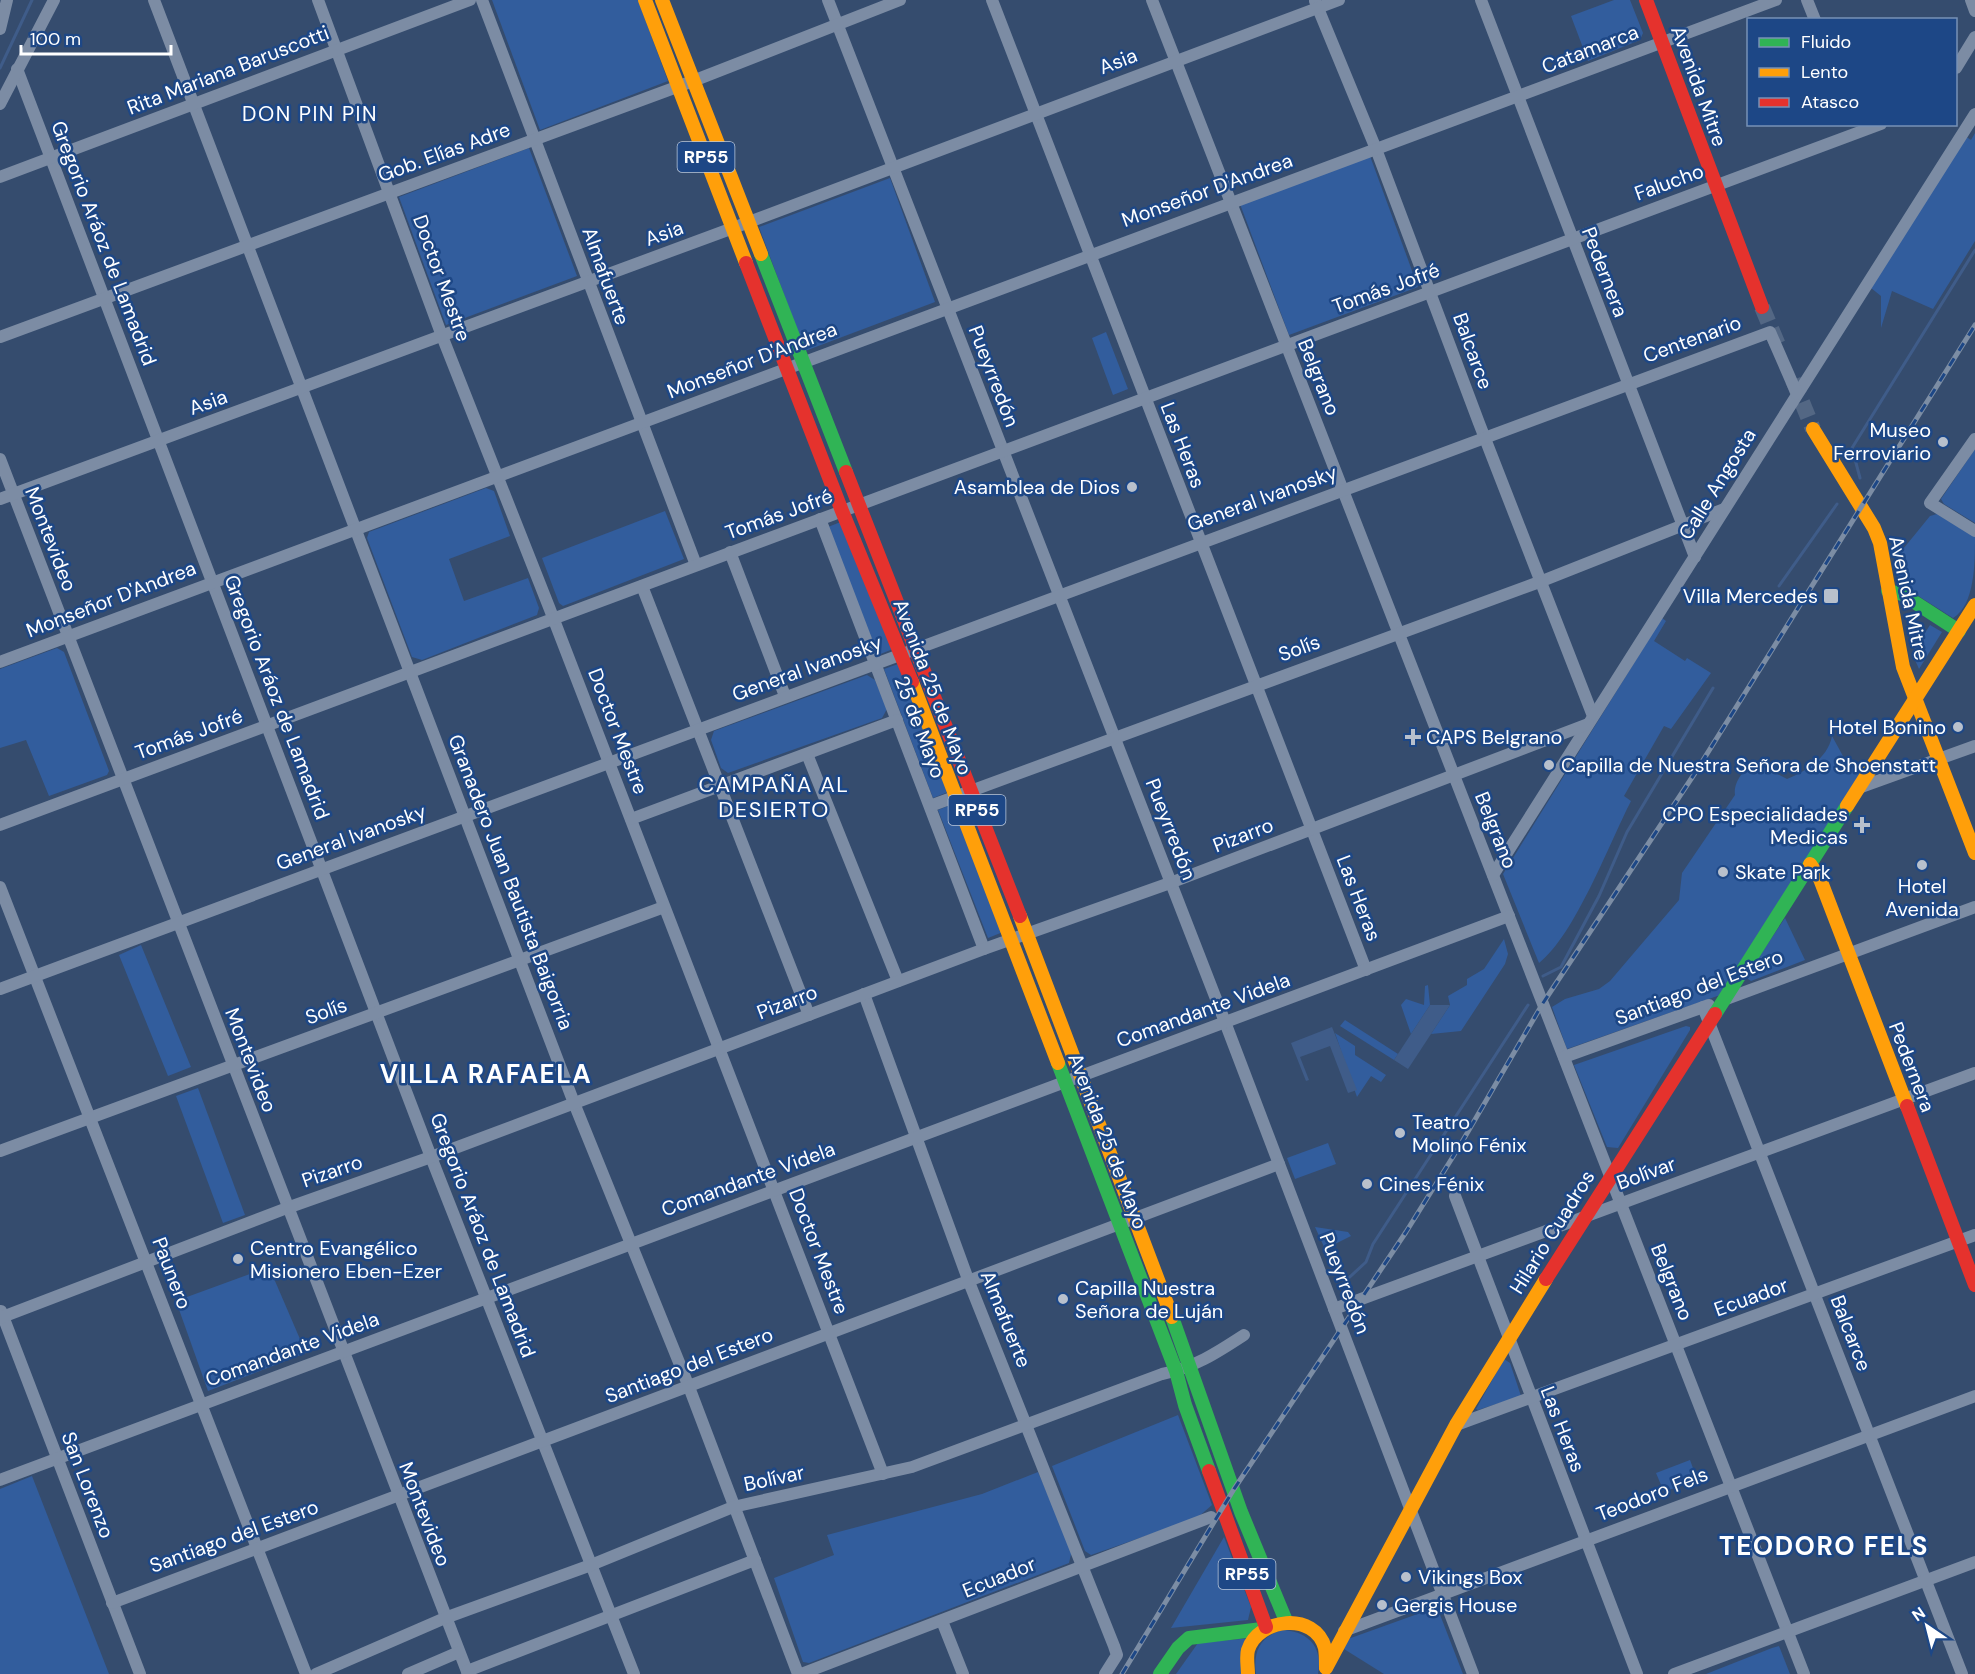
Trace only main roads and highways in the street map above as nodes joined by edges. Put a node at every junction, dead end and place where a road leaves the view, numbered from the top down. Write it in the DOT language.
graph roads {
  1 [pos="645,0"];
  2 [pos="662,0"];
  3 [pos="1646,0"];
  4 [pos="1762,308"];
  5 [pos="1813,429"];
  6 [pos="1888,591"];
  7 [pos="1975,605"];
  8 [pos="1959,631"];
  9 [pos="908,651"];
  10 [pos="1915,698"];
  11 [pos="1975,853"];
  12 [pos="1810,864"];
  13 [pos="1975,1285"];
  14 [pos="1286,1621"];
  15 [pos="1264,1628"];
  16 [pos="1344,1631"];
  17 [pos="1318,1637"];
  18 [pos="1325,1672"];
  19 [pos="1160,1674"];
  20 [pos="1248,1674"];
  1 -- 9 [label="main road, Avenida 25 de Mayo / RP55"];
  2 -- 9 [label="main road, Avenida 25 de Mayo / RP55"];
  3 -- 4 [label="main road, Avenida Mitre"];
  5 -- 6 [label="main road, Avenida Mitre"];
  6 -- 8 [label="main road"];
  6 -- 10 [label="main road, Avenida Mitre"];
  7 -- 8 [label="main road, Hilario Cuadros"];
  8 -- 10 [label="main road, Hilario Cuadros"];
  9 -- 14 [label="main road, Avenida 25 de Mayo / RP55"];
  9 -- 15 [label="main road, Avenida 25 de Mayo / RP55"];
  10 -- 11 [label="main road, Avenida Mitre"];
  10 -- 12 [label="main road, Hilario Cuadros"];
  12 -- 13 [label="main road, Pedernera"];
  12 -- 16 [label="main road, Hilario Cuadros"];
  14 -- 15 [label="main road"];
  14 -- 17 [label="main road"];
  15 -- 19 [label="main road"];
  15 -- 20 [label="main road"];
  16 -- 17 [label="main road"];
  16 -- 18 [label="main road, Hilario Cuadros"];
  17 -- 18 [label="main road"];
}
